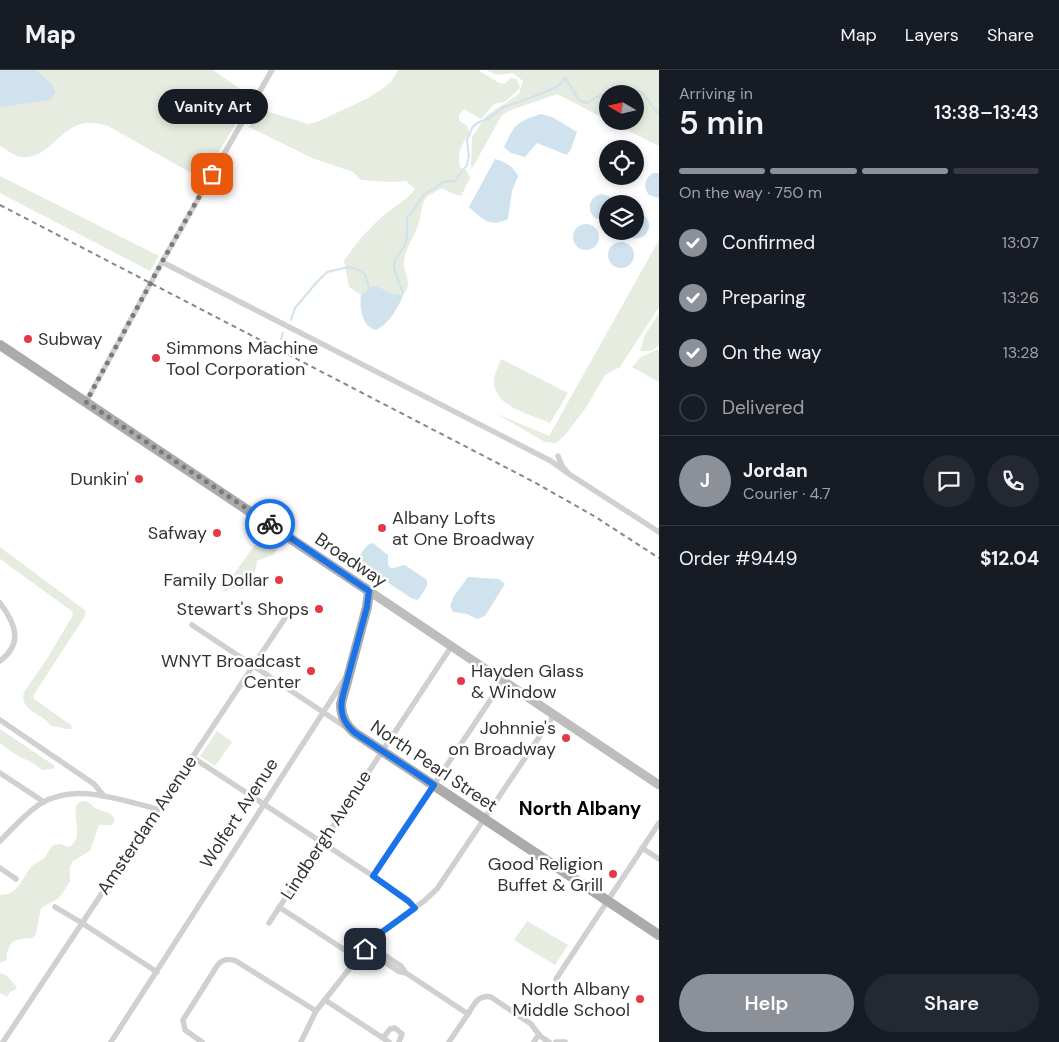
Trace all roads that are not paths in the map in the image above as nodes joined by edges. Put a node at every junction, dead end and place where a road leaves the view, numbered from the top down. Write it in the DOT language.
graph roads {
  1 [pos="272,70"];
  2 [pos="162,262"];
  3 [pos="0,345"];
  4 [pos="86,402"];
  5 [pos="558,456"];
  6 [pos="570,474"];
  7 [pos="659,532"];
  8 [pos="369,591"];
  9 [pos="0,603"];
  10 [pos="291,609"];
  11 [pos="192,625"];
  12 [pos="451,647"];
  13 [pos="0,661"];
  14 [pos="253,666"];
  15 [pos="349,671"];
  16 [pos="503,681"];
  17 [pos="324,712"];
  18 [pos="554,715"];
  19 [pos="0,720"];
  20 [pos="355,733"];
  21 [pos="382,751"];
  22 [pos="192,757"];
  23 [pos="0,773"];
  24 [pos="434,785"];
  25 [pos="659,785"];
  26 [pos="104,796"];
  27 [pos="44,802"];
  28 [pos="264,805"];
  29 [pos="158,810"];
  30 [pos="486,820"];
  31 [pos="659,823"];
  32 [pos="0,841"];
  33 [pos="321,842"];
  34 [pos="642,848"];
  35 [pos="659,860"];
  36 [pos="0,868"];
  37 [pos="373,876"];
  38 [pos="16,879"];
  39 [pos="608,901"];
  40 [pos="55,907"];
  41 [pos="279,907"];
  42 [pos="415,908"];
  43 [pos="82,923"];
  44 [pos="269,924"];
  45 [pos="659,935"];
  46 [pos="367,947"];
  47 [pos="357,958"];
  48 [pos="157,972"];
  49 [pos="556,979"];
  50 [pos="325,1000"];
  51 [pos="316,1012"];
  52 [pos="468,1014"];
  53 [pos="539,1034"];
  54 [pos="386,1040"];
  55 [pos="3,1042"];
  56 [pos="111,1042"];
  57 [pos="202,1042"];
  58 [pos="301,1042"];
  59 [pos="399,1042"];
  60 [pos="449,1042"];
  61 [pos="534,1042"];
  62 [pos="549,1042"];
  63 [pos="556,1042"];
  64 [pos="565,1042"];
  1 -- 2 [label="street"];
  2 -- 4 [label="street"];
  2 -- 6 [label="street"];
  3 -- 4 [label="main road, Broadway"];
  4 -- 8 [label="main road, Broadway"];
  5 -- 6 [label="street"];
  6 -- 7 [label="street"];
  8 -- 12 [label="street, Broadway"];
  8 -- 15 [label="main road, Wolfert Avenue"];
  9 -- 13 [label="street"];
  10 -- 14 [label="street, Amsterdam Avenue"];
  11 -- 14 [label="street, North Pearl Street"];
  12 -- 16 [label="street, Broadway"];
  12 -- 21 [label="street, Lindbergh Avenue"];
  14 -- 17 [label="street, North Pearl Street"];
  14 -- 22 [label="street, Amsterdam Avenue"];
  15 -- 17 [label="street, Wolfert Avenue"];
  15 -- 20 [label="main road"];
  16 -- 18 [label="street, Broadway"];
  16 -- 24 [label="street"];
  17 -- 20 [label="street, North Pearl Street"];
  17 -- 28 [label="street, Wolfert Avenue"];
  18 -- 25 [label="street, Broadway"];
  18 -- 30 [label="street"];
  19 -- 26 [label="street"];
  20 -- 21 [label="main road, North Pearl Street"];
  21 -- 24 [label="main road, North Pearl Street"];
  21 -- 33 [label="street, Lindbergh Avenue"];
  22 -- 28 [label="street"];
  22 -- 29 [label="street, Amsterdam Avenue"];
  23 -- 27 [label="street"];
  24 -- 30 [label="main road, North Pearl Street"];
  24 -- 37 [label="street"];
  26 -- 27 [label="street"];
  26 -- 29 [label="street"];
  27 -- 32 [label="street"];
  28 -- 33 [label="street"];
  28 -- 48 [label="street, Wolfert Avenue"];
  29 -- 43 [label="street, Amsterdam Avenue"];
  30 -- 39 [label="main road, North Pearl Street"];
  30 -- 42 [label="street"];
  31 -- 34 [label="street"];
  33 -- 37 [label="street"];
  33 -- 41 [label="street, Lindbergh Avenue"];
  34 -- 35 [label="street"];
  34 -- 39 [label="street"];
  36 -- 38 [label="street"];
  37 -- 42 [label="street"];
  39 -- 45 [label="main road, North Pearl Street"];
  39 -- 49 [label="street"];
  40 -- 43 [label="street"];
  41 -- 44 [label="street, Lindbergh Avenue"];
  41 -- 47 [label="street"];
  42 -- 46 [label="street"];
  43 -- 48 [label="street"];
  43 -- 55 [label="street, Amsterdam Avenue"];
  46 -- 47 [label="street"];
  46 -- 52 [label="street"];
  47 -- 50 [label="street"];
  48 -- 56 [label="street, Wolfert Avenue"];
  50 -- 51 [label="street"];
  50 -- 54 [label="street"];
  51 -- 57 [label="street"];
  51 -- 58 [label="street"];
  52 -- 53 [label="street"];
  52 -- 60 [label="street"];
  53 -- 61 [label="street"];
  53 -- 62 [label="street"];
  54 -- 59 [label="street"];
  63 -- 64 [label="street"];
}
